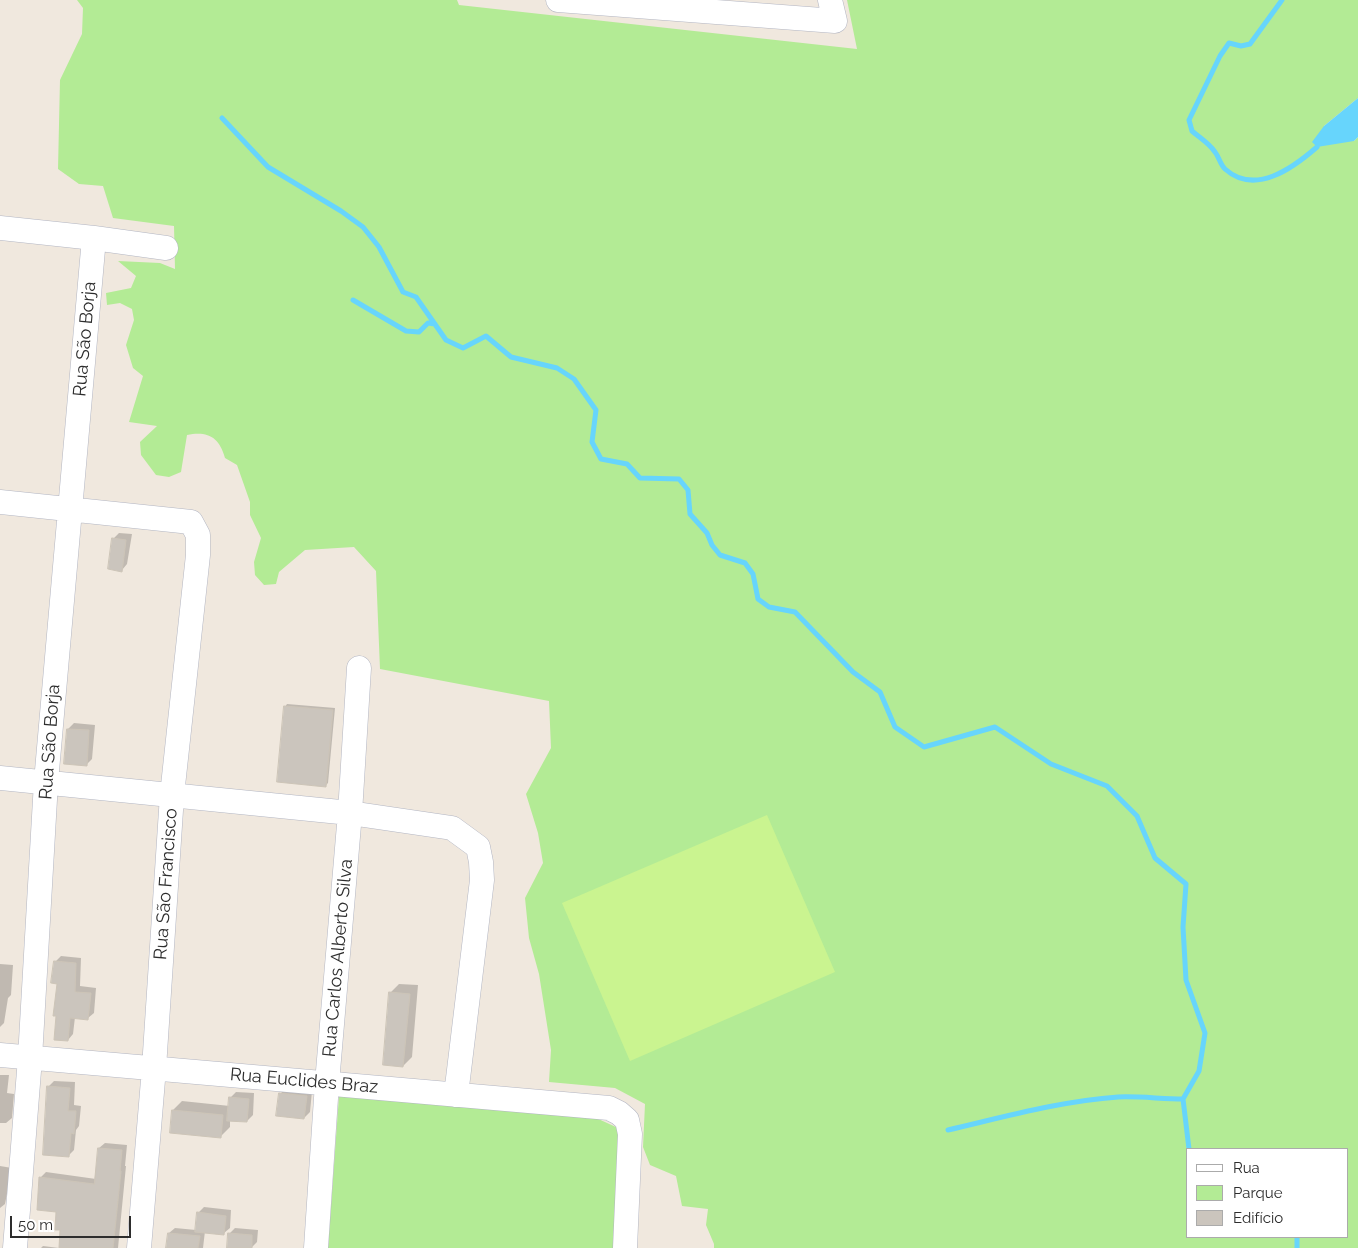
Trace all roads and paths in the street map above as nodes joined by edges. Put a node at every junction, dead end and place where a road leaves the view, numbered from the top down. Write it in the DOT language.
graph roads {
  1 [pos="558,0"];
  2 [pos="832,11"];
  3 [pos="0,228"];
  4 [pos="94,238"];
  5 [pos="166,248"];
  6 [pos="0,502"];
  7 [pos="69,509"];
  8 [pos="359,668"];
  9 [pos="0,778"];
  10 [pos="46,782"];
  11 [pos="172,795"];
  12 [pos="350,813"];
  13 [pos="0,1055"];
  14 [pos="30,1058"];
  15 [pos="154,1068"];
  16 [pos="326,1083"];
  17 [pos="456,1095"];
  18 [pos="15,1248"];
  19 [pos="139,1248"];
  20 [pos="316,1248"];
  21 [pos="625,1248"];
  1 -- 2 [label="street"];
  3 -- 4 [label="street"];
  4 -- 5 [label="street"];
  4 -- 7 [label="street, Rua São Borja"];
  6 -- 7 [label="street"];
  7 -- 10 [label="street, Rua São Borja"];
  7 -- 11 [label="street, Rua São Francisco"];
  8 -- 12 [label="street, Rua Carlos Alberto Silva"];
  9 -- 10 [label="street"];
  10 -- 11 [label="street"];
  10 -- 14 [label="street, Rua São Borja"];
  11 -- 12 [label="street"];
  11 -- 15 [label="street, Rua São Francisco"];
  12 -- 16 [label="street, Rua Carlos Alberto Silva"];
  12 -- 17 [label="street"];
  13 -- 14 [label="street, Rua Euclides Braz"];
  14 -- 15 [label="street, Rua Euclides Braz"];
  14 -- 18 [label="street, Rua São Borja"];
  15 -- 16 [label="street, Rua Euclides Braz"];
  15 -- 19 [label="street, Rua São Francisco"];
  16 -- 17 [label="street, Rua Euclides Braz"];
  16 -- 20 [label="street, Rua Carlos Alberto Silva"];
  17 -- 21 [label="street, Rua Euclides Braz"];
}
